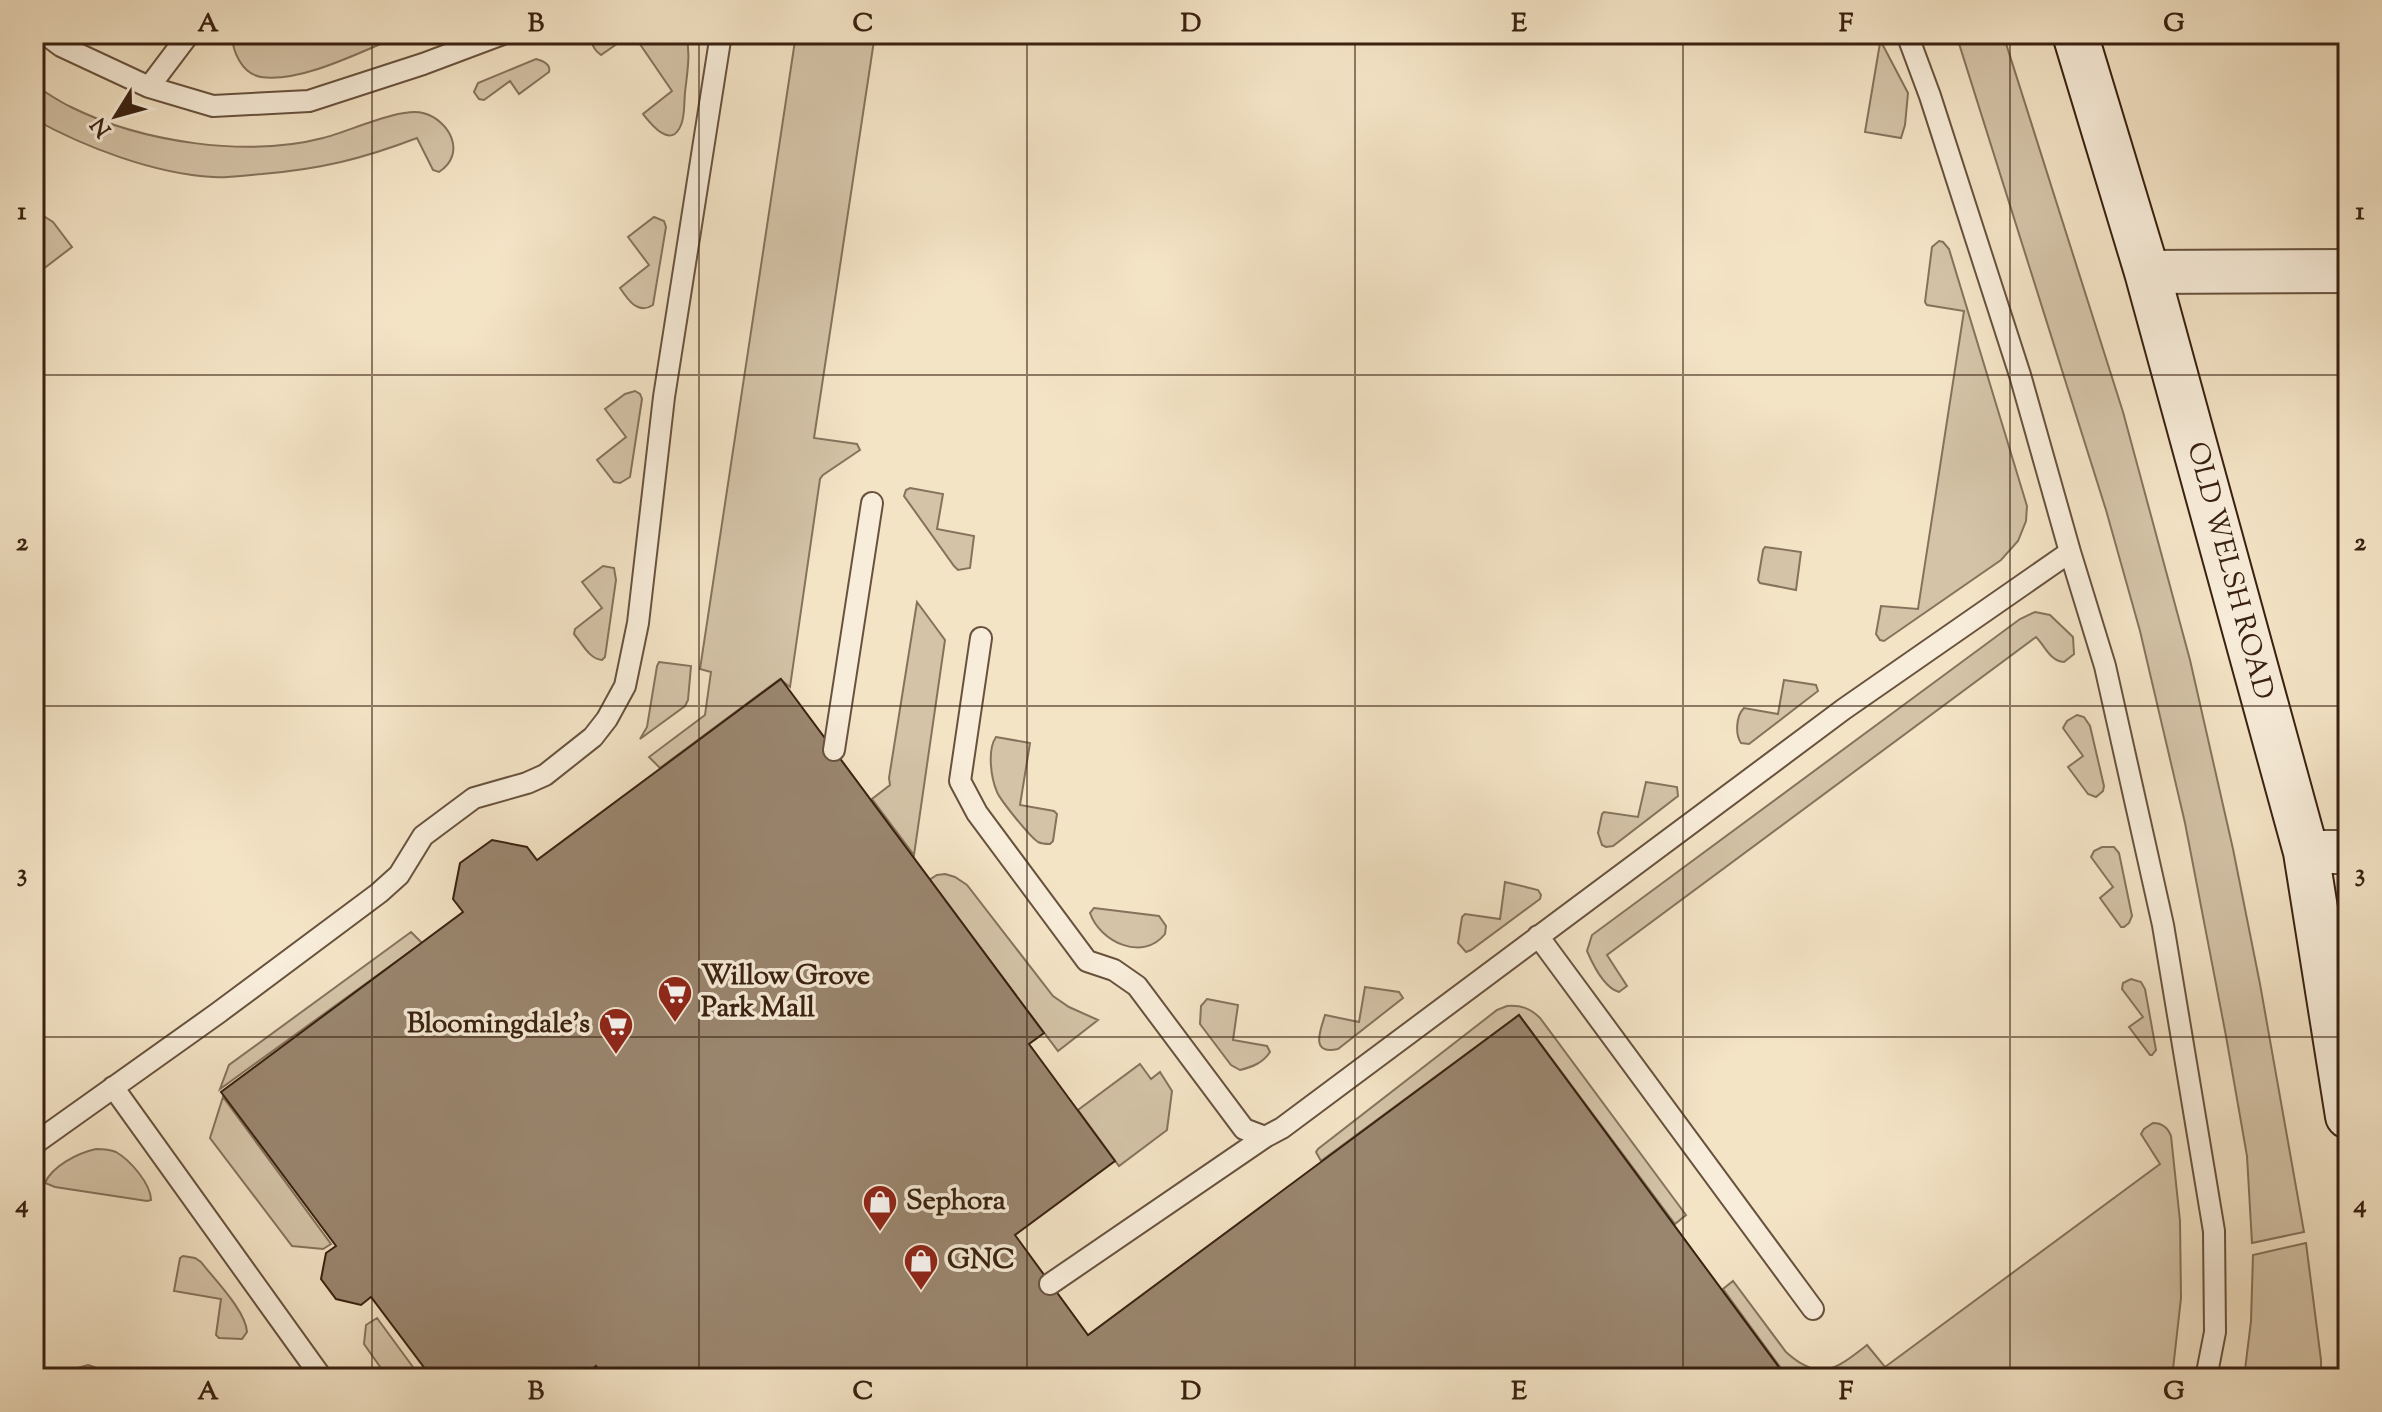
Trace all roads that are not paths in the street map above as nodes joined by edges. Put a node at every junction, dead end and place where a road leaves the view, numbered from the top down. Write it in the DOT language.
graph roads {
  1 [pos="189,34"];
  2 [pos="503,34"];
  3 [pos="721,34"];
  4 [pos="1907,34"];
  5 [pos="2075,34"];
  6 [pos="59,38"];
  7 [pos="149,87"];
  8 [pos="2348,271"];
  9 [pos="2147,272"];
  10 [pos="872,503"];
  11 [pos="2070,552"];
  12 [pos="981,638"];
  13 [pos="834,750"];
  14 [pos="2327,852"];
  15 [pos="1538,936"];
  16 [pos="113,1087"];
  17 [pos="2348,1116"];
  18 [pos="1265,1137"];
  19 [pos="34,1144"];
  20 [pos="1050,1284"];
  21 [pos="1813,1309"];
  22 [pos="322,1378"];
  23 [pos="2206,1378"];
  1 -- 7 [label="lane"];
  2 -- 7 [label="lane"];
  3 -- 16 [label="lane"];
  4 -- 11 [label="lane"];
  5 -- 9 [label="street, OLD WELSH ROAD"];
  6 -- 7 [label="lane"];
  8 -- 9 [label="street"];
  9 -- 14 [label="street, OLD WELSH ROAD"];
  10 -- 13 [label="lane"];
  11 -- 15 [label="lane"];
  11 -- 23 [label="lane"];
  12 -- 18 [label="lane"];
  14 -- 17 [label="street, OLD WELSH ROAD"];
  15 -- 18 [label="lane"];
  15 -- 21 [label="lane"];
  16 -- 19 [label="lane"];
  16 -- 22 [label="lane"];
  18 -- 20 [label="lane"];
}
